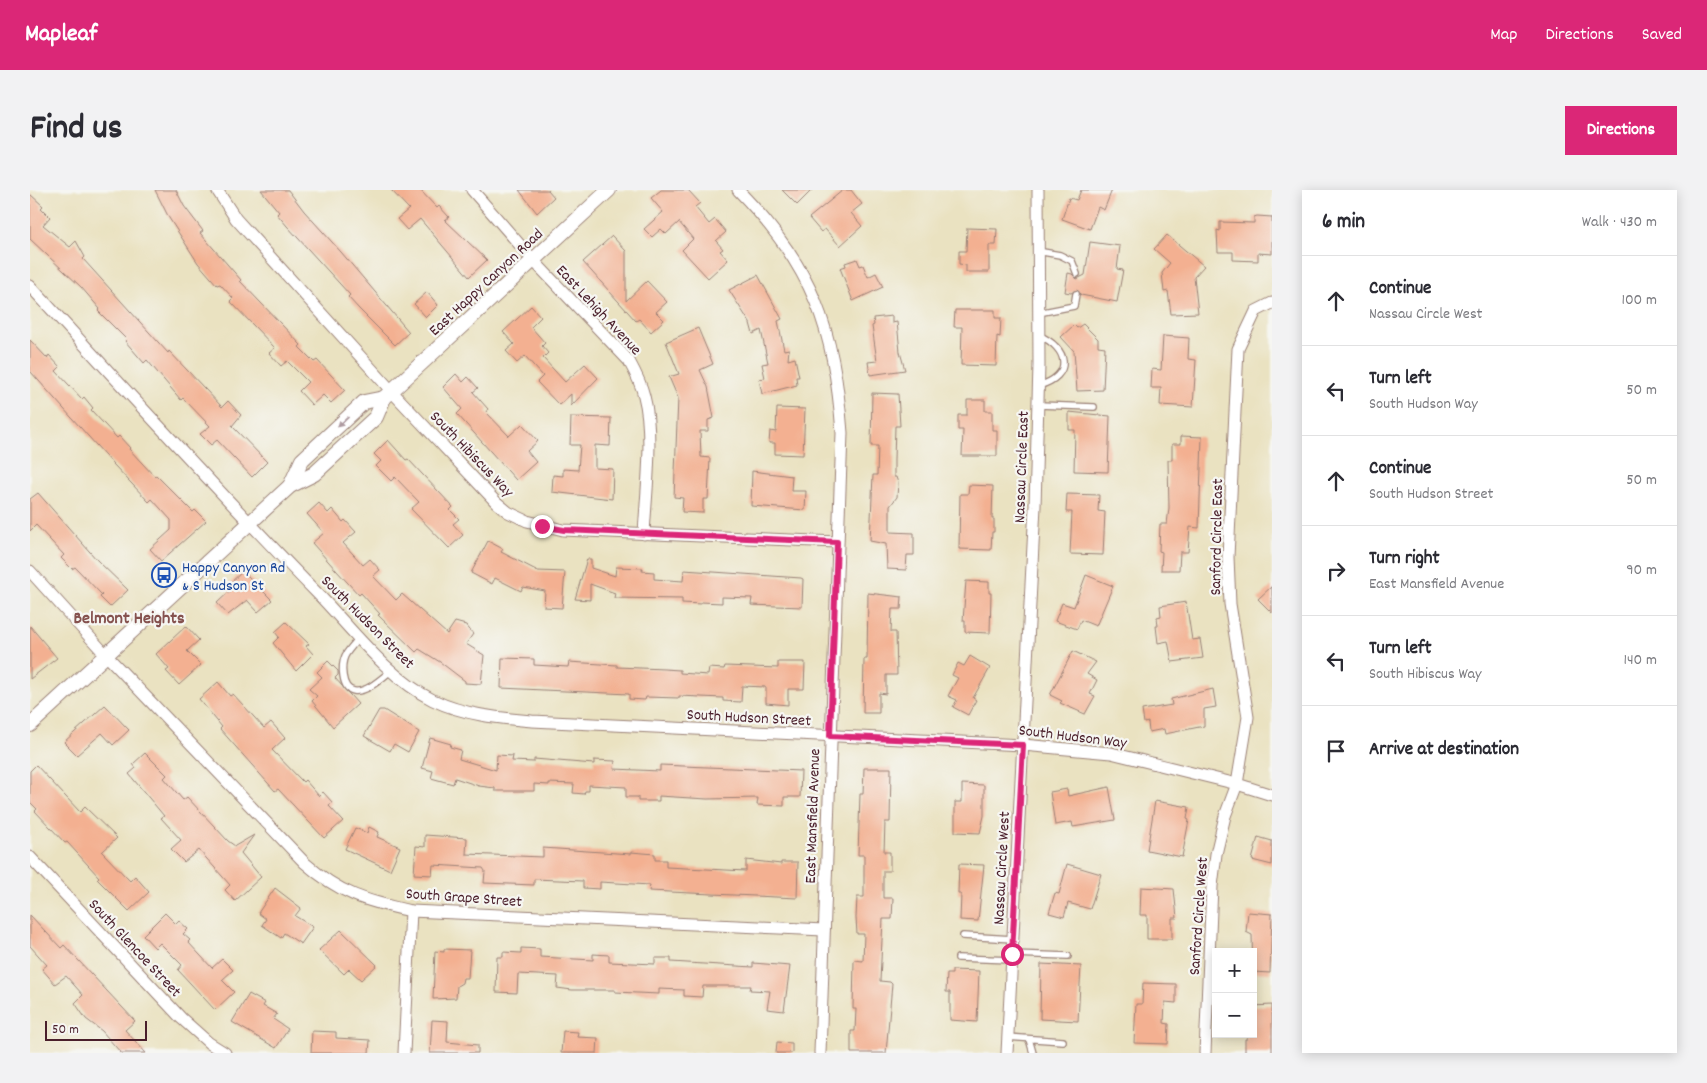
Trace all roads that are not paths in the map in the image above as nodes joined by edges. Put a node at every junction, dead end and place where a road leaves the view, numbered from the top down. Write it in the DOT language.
graph roads {
  1 [pos="217,190"];
  2 [pos="472,190"];
  3 [pos="609,190"];
  4 [pos="738,190"];
  5 [pos="1038,190"];
  6 [pos="1037,251"];
  7 [pos="533,260"];
  8 [pos="1077,274"];
  9 [pos="30,286"];
  10 [pos="1076,294"];
  11 [pos="1272,302"];
  12 [pos="1038,313"];
  13 [pos="1038,335"];
  14 [pos="1038,386"];
  15 [pos="388,395"];
  16 [pos="1038,405"];
  17 [pos="1094,407"];
  18 [pos="249,524"];
  19 [pos="644,534"];
  20 [pos="837,542"];
  21 [pos="30,571"];
  22 [pos="360,637"];
  23 [pos="106,655"];
  24 [pos="392,670"];
  25 [pos="30,725"];
  26 [pos="830,736"];
  27 [pos="925,741"];
  28 [pos="1023,745"];
  29 [pos="1237,784"];
  30 [pos="1272,795"];
  31 [pos="30,857"];
  32 [pos="411,911"];
  33 [pos="824,930"];
  34 [pos="963,936"];
  35 [pos="1013,939"];
  36 [pos="1068,956"];
  37 [pos="1012,957"];
  38 [pos="958,958"];
  39 [pos="1008,1038"];
  40 [pos="1029,1039"];
  41 [pos="1063,1041"];
  42 [pos="225,1053"];
  43 [pos="404,1053"];
  44 [pos="820,1053"];
  45 [pos="1007,1053"];
  46 [pos="1033,1053"];
  47 [pos="1206,1053"];
  1 -- 15 [label="street, South Hibiscus Way"];
  2 -- 7 [label="street, East Lehigh Avenue"];
  3 -- 7 [label="street, East Happy Canyon Road"];
  4 -- 20 [label="street, East Mansfield Avenue"];
  5 -- 6 [label="street, Nassau Circle East"];
  6 -- 8 [label="lane"];
  6 -- 12 [label="street, Nassau Circle East"];
  7 -- 15 [label="street, East Happy Canyon Road"];
  7 -- 19 [label="street, East Lehigh Avenue"];
  9 -- 18 [label="street, South Hudson Street"];
  10 -- 12 [label="lane"];
  11 -- 29 [label="street, Sanford Circle East"];
  12 -- 13 [label="street, Nassau Circle East"];
  13 -- 14 [label="street, Nassau Circle East"];
  13 -- 14 [label="lane"];
  14 -- 16 [label="street, Nassau Circle East"];
  15 -- 18 [label="street, East Happy Canyon Road"];
  15 -- 19 [label="street, South Hibiscus Way"];
  16 -- 17 [label="lane"];
  16 -- 28 [label="street, Nassau Circle East"];
  18 -- 22 [label="street, South Hudson Street"];
  18 -- 23 [label="street, East Happy Canyon Road"];
  19 -- 20 [label="street, South Hibiscus Way"];
  20 -- 26 [label="street, East Mansfield Avenue"];
  21 -- 23 [label="street, South Grape Street"];
  22 -- 24 [label="street, South Hudson Street"];
  22 -- 24 [label="lane"];
  23 -- 25 [label="street, East Happy Canyon Road"];
  23 -- 32 [label="street, South Grape Street"];
  24 -- 26 [label="street, South Hudson Street"];
  26 -- 27 [label="street, South Hudson Street"];
  26 -- 33 [label="street, East Mansfield Avenue"];
  27 -- 28 [label="street, South Hudson Way"];
  28 -- 29 [label="street, South Hudson Way"];
  28 -- 35 [label="street, Nassau Circle West"];
  29 -- 30 [label="street, South Hudson Way"];
  29 -- 47 [label="street, Sanford Circle West"];
  31 -- 42 [label="street, South Glencoe Street"];
  32 -- 33 [label="street, South Grape Street"];
  32 -- 43 [label="street"];
  33 -- 44 [label="street, East Mansfield Avenue"];
  34 -- 35 [label="lane"];
  35 -- 37 [label="street, Nassau Circle West"];
  36 -- 37 [label="lane"];
  37 -- 38 [label="lane"];
  37 -- 39 [label="street, Nassau Circle West"];
  39 -- 40 [label="lane"];
  39 -- 45 [label="street, Nassau Circle West"];
  40 -- 41 [label="lane"];
  40 -- 46 [label="lane"];
}
